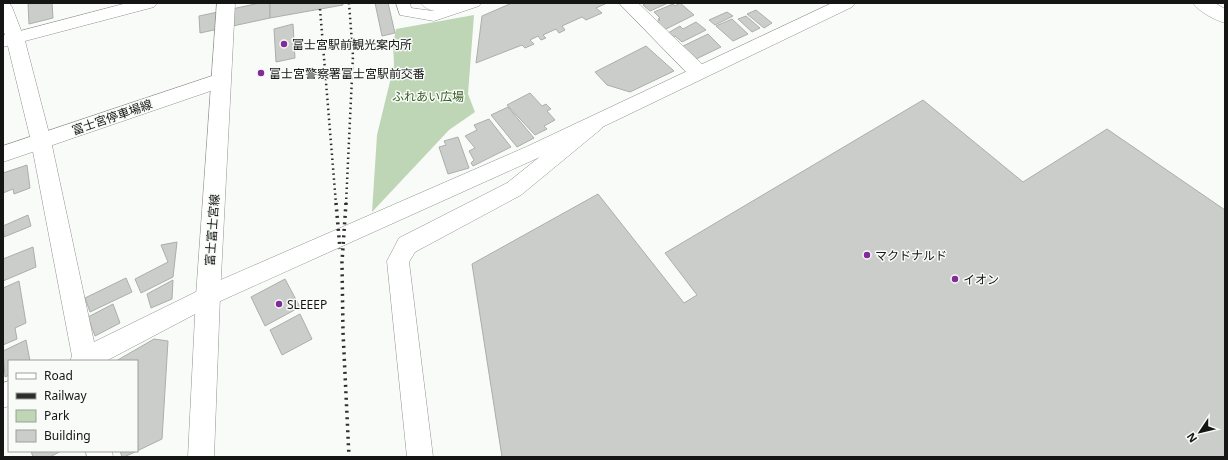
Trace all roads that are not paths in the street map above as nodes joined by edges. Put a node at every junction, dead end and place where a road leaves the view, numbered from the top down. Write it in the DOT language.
graph roads {
  1 [pos="148,3"];
  2 [pos="226,3"];
  3 [pos="402,3"];
  4 [pos="430,3"];
  5 [pos="455,3"];
  6 [pos="474,3"];
  7 [pos="628,3"];
  8 [pos="846,3"];
  9 [pos="1202,3"];
  10 [pos="3,7"];
  11 [pos="1225,17"];
  12 [pos="9,39"];
  13 [pos="698,72"];
  14 [pos="221,80"];
  15 [pos="598,120"];
  16 [pos="41,141"];
  17 [pos="3,154"];
  18 [pos="208,296"];
  19 [pos="84,360"];
  20 [pos="86,360"];
  21 [pos="201,457"];
  22 [pos="420,457"];
  1 -- 12 [label="street"];
  2 -- 14 [label="street, 富士富士宮線"];
  3 -- 6 [label="street"];
  4 -- 5 [label="street"];
  7 -- 13 [label="street"];
  8 -- 13 [label="street"];
  9 -- 11 [label="street"];
  10 -- 12 [label="street"];
  12 -- 16 [label="street"];
  13 -- 15 [label="street"];
  14 -- 16 [label="street, 富士宮停車場線"];
  14 -- 18 [label="street, 富士富士宮線"];
  15 -- 18 [label="street"];
  15 -- 22 [label="street"];
  16 -- 17 [label="street, 富士宮停車場線"];
  16 -- 19 [label="street"];
  18 -- 20 [label="street"];
  18 -- 21 [label="street, 富士富士宮線"];
}
